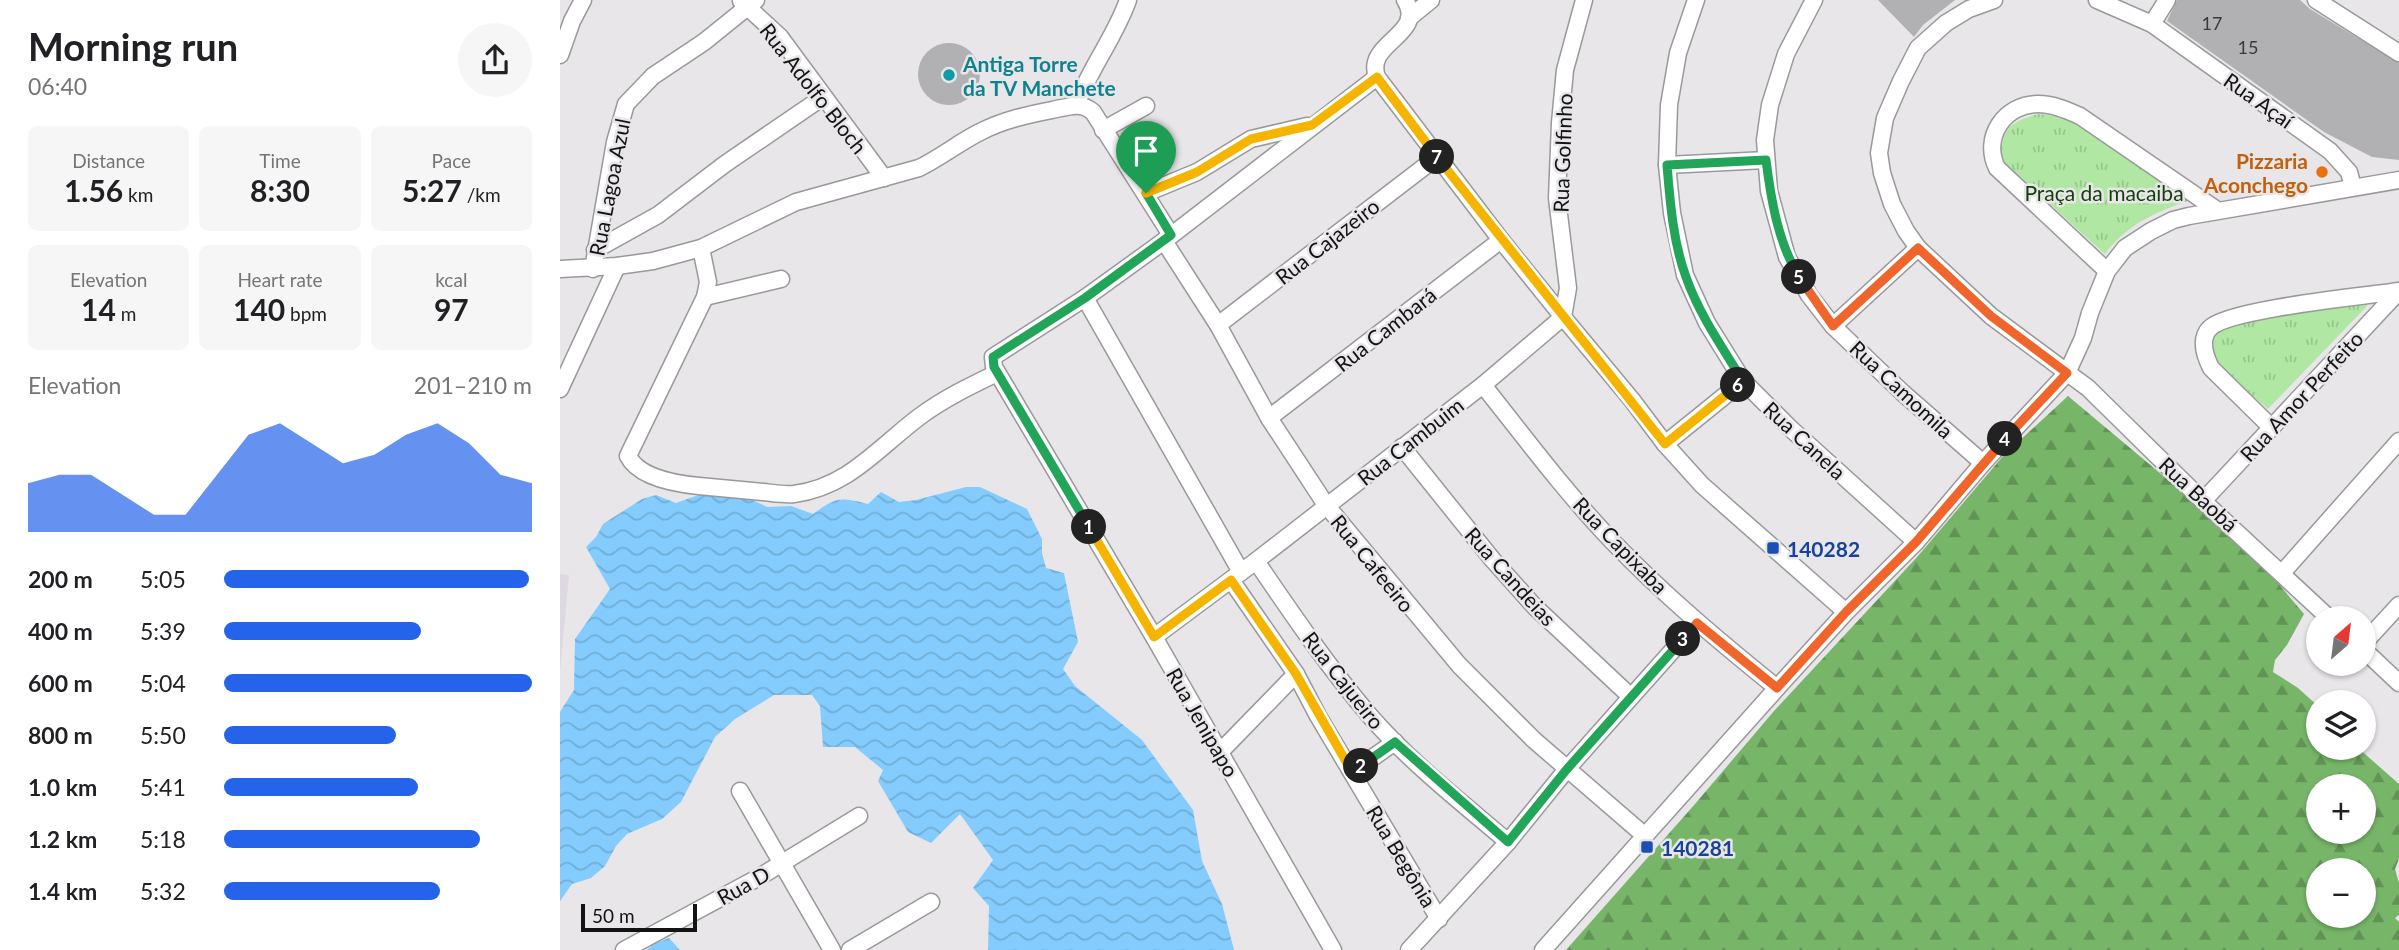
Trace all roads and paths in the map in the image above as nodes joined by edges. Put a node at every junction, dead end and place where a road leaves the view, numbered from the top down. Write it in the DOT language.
graph roads {
  1 [pos="583,0"];
  2 [pos="1128,0"];
  3 [pos="1431,0"];
  4 [pos="1584,0"];
  5 [pos="1696,0"];
  6 [pos="1814,0"];
  7 [pos="1994,0"];
  8 [pos="2098,0"];
  9 [pos="2167,0"];
  10 [pos="2316,0"];
  11 [pos="748,2"];
  12 [pos="1407,8"];
  13 [pos="2152,24"];
  14 [pos="560,54"];
  15 [pos="2399,54"];
  16 [pos="1377,77"];
  17 [pos="823,97"];
  18 [pos="1076,105"];
  19 [pos="1146,106"];
  20 [pos="1312,125"];
  21 [pos="1103,130"];
  22 [pos="1437,157"];
  23 [pos="1766,160"];
  24 [pos="1667,165"];
  25 [pos="884,178"];
  26 [pos="2399,180"];
  27 [pos="2353,187"];
  28 [pos="1146,193"];
  29 [pos="2217,210"];
  30 [pos="1167,238"];
  31 [pos="1501,240"];
  32 [pos="701,248"];
  33 [pos="1918,248"];
  34 [pos="595,250"];
  35 [pos="617,266"];
  36 [pos="560,269"];
  37 [pos="593,269"];
  38 [pos="2107,271"];
  39 [pos="781,279"];
  40 [pos="2399,291"];
  41 [pos="705,297"];
  42 [pos="1085,298"];
  43 [pos="1563,317"];
  44 [pos="1218,325"];
  45 [pos="1833,326"];
  46 [pos="998,373"];
  47 [pos="2067,373"];
  48 [pos="1743,381"];
  49 [pos="1483,385"];
  50 [pos="560,389"];
  51 [pos="1269,418"];
  52 [pos="2272,428"];
  53 [pos="2399,441"];
  54 [pos="1665,444"];
  55 [pos="1402,447"];
  56 [pos="1983,463"];
  57 [pos="2203,501"];
  58 [pos="1326,505"];
  59 [pos="1916,542"];
  60 [pos="1256,561"];
  61 [pos="2282,573"];
  62 [pos="1236,576"];
  63 [pos="2399,605"];
  64 [pos="2316,606"];
  65 [pos="1846,612"];
  66 [pos="1697,623"];
  67 [pos="2376,630"];
  68 [pos="1154,637"];
  69 [pos="2376,661"];
  70 [pos="1296,674"];
  71 [pos="2399,683"];
  72 [pos="1777,688"];
  73 [pos="1630,696"];
  74 [pos="1395,742"];
  75 [pos="1220,752"];
  76 [pos="1567,769"];
  77 [pos="1352,772"];
  78 [pos="740,791"];
  79 [pos="859,816"];
  80 [pos="1644,835"];
  81 [pos="1508,842"];
  82 [pos="781,864"];
  83 [pos="931,902"];
  84 [pos="1439,919"];
  85 [pos="624,950"];
  86 [pos="832,950"];
  87 [pos="850,950"];
  88 [pos="1333,950"];
  89 [pos="1409,950"];
  90 [pos="1544,950"];
  1 -- 14 [label="street"];
  2 -- 18 [label="street"];
  3 -- 12 [label="street"];
  4 -- 43 [label="street, Rua Golfinho"];
  5 -- 24 [label="street, Rua Canela"];
  6 -- 23 [label="street, Rua Camomila"];
  7 -- 33 [label="street"];
  8 -- 13 [label="street, Rua Açaí"];
  9 -- 13 [label="street"];
  10 -- 15 [label="street"];
  11 -- 17 [label="street, Rua Adolfo Bloch"];
  11 -- 34 [label="street, Rua Lagoa Azul"];
  12 -- 16 [label="street"];
  13 -- 27 [label="street, Rua Açaí"];
  16 -- 20 [label="street"];
  16 -- 22 [label="street"];
  17 -- 25 [label="street, Rua Adolfo Bloch"];
  17 -- 34 [label="street"];
  18 -- 21 [label="street, Rua Cafeeiro"];
  18 -- 25 [label="street"];
  19 -- 21 [label="street"];
  20 -- 28 [label="street"];
  20 -- 30 [label="street"];
  21 -- 28 [label="street, Rua Cafeeiro"];
  22 -- 31 [label="street"];
  22 -- 44 [label="street, Rua Cajazeiro"];
  23 -- 24 [label="street"];
  23 -- 45 [label="street, Rua Camomila"];
  24 -- 48 [label="street, Rua Canela"];
  25 -- 32 [label="street"];
  26 -- 27 [label="street"];
  27 -- 29 [label="street"];
  28 -- 30 [label="street, Rua Cafeeiro"];
  29 -- 38 [label="street"];
  29 -- 38 [label="street"];
  30 -- 42 [label="street"];
  30 -- 44 [label="street, Rua Cafeeiro"];
  31 -- 43 [label="street"];
  31 -- 51 [label="street, Rua Cambará"];
  32 -- 35 [label="street"];
  32 -- 41 [label="street"];
  33 -- 45 [label="street"];
  33 -- 47 [label="street"];
  34 -- 37 [label="street, Rua Lagoa Azul"];
  35 -- 37 [label="street"];
  35 -- 50 [label="street"];
  36 -- 37 [label="street"];
  38 -- 47 [label="street"];
  39 -- 41 [label="street"];
  40 -- 52 [label="street, Rua Amor Perfeito"];
  40 -- 52 [label="street"];
  41 -- 46 [label="street"];
  42 -- 46 [label="street"];
  42 -- 62 [label="street"];
  43 -- 49 [label="street, Rua Cambuim"];
  43 -- 54 [label="street"];
  44 -- 51 [label="street, Rua Cafeeiro"];
  45 -- 56 [label="street, Rua Camomila"];
  46 -- 68 [label="street, Rua Jenipapo"];
  47 -- 56 [label="street"];
  47 -- 57 [label="street, Rua Baobá"];
  48 -- 54 [label="street"];
  48 -- 59 [label="street, Rua Canela"];
  49 -- 55 [label="street, Rua Cambuim"];
  49 -- 66 [label="street, Rua Capixaba"];
  51 -- 58 [label="street, Rua Cafeeiro"];
  52 -- 57 [label="street, Rua Amor Perfeito"];
  53 -- 61 [label="street"];
  54 -- 65 [label="street"];
  55 -- 58 [label="street, Rua Cambuim"];
  55 -- 73 [label="street, Rua Candeias"];
  56 -- 59 [label="street"];
  57 -- 61 [label="street, Rua Baobá"];
  58 -- 60 [label="street, Rua Cambuim"];
  58 -- 76 [label="street, Rua Cafeeiro"];
  59 -- 65 [label="street"];
  60 -- 62 [label="street, Rua Cambuim"];
  60 -- 74 [label="street, Rua Cajueiro"];
  61 -- 64 [label="street, Rua Baobá"];
  62 -- 68 [label="street, Rua Cambuim"];
  62 -- 70 [label="street, Rua Begônia"];
  63 -- 67 [label="street"];
  65 -- 72 [label="street"];
  66 -- 72 [label="street, Rua Capixaba"];
  66 -- 73 [label="street"];
  68 -- 75 [label="street, Rua Jenipapo"];
  69 -- 71 [label="street"];
  70 -- 75 [label="street"];
  70 -- 77 [label="street, Rua Begônia"];
  72 -- 80 [label="street"];
  73 -- 76 [label="street"];
  74 -- 77 [label="street"];
  74 -- 81 [label="street, Rua Cajueiro"];
  75 -- 88 [label="street, Rua Jenipapo"];
  76 -- 80 [label="street, Rua Cafeeiro"];
  76 -- 81 [label="street"];
  77 -- 84 [label="street, Rua Begônia"];
  78 -- 82 [label="street"];
  79 -- 82 [label="street, Rua D"];
  80 -- 90 [label="street"];
  81 -- 84 [label="street"];
  82 -- 85 [label="street, Rua D"];
  82 -- 86 [label="street"];
  83 -- 87 [label="street"];
  84 -- 89 [label="street"];
}
